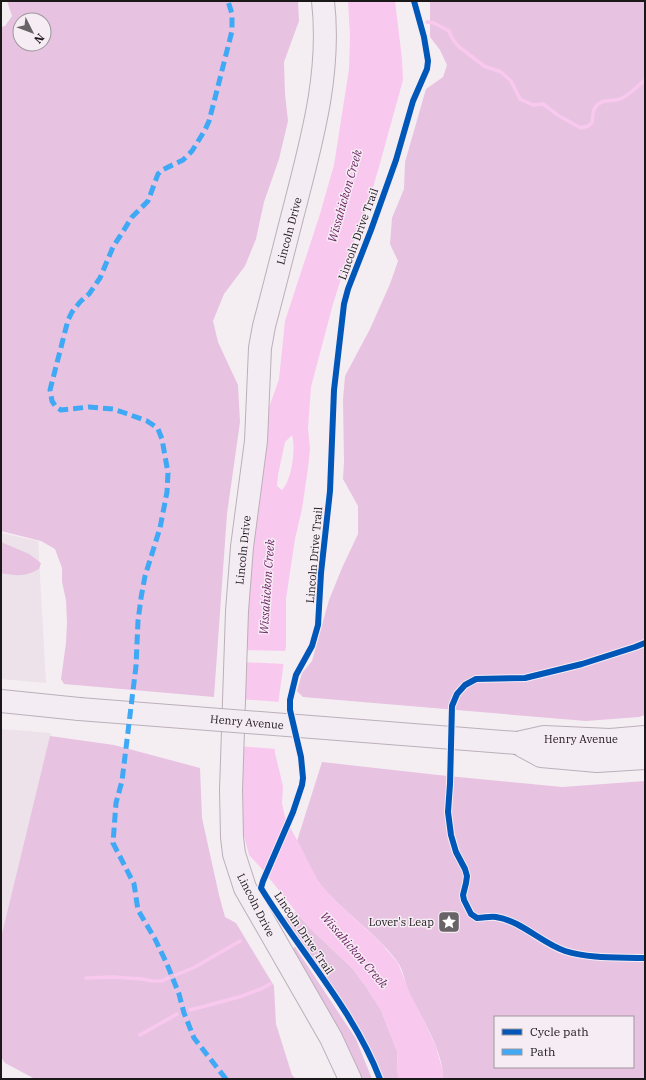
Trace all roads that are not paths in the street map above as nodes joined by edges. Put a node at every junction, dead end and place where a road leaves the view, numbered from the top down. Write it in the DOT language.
graph roads {
  1 [pos="309,1"];
  2 [pos="323,1"];
  3 [pos="1,701"];
  4 [pos="645,737"];
  5 [pos="517,743"];
  6 [pos="645,758"];
  7 [pos="336,1079"];
  8 [pos="350,1079"];
  1 -- 7 [label="main road, Lincoln Drive"];
  2 -- 8 [label="main road, Lincoln Drive"];
  3 -- 5 [label="main road, Henry Avenue, bridge"];
  4 -- 5 [label="main road, Henry Avenue"];
  5 -- 6 [label="main road, Henry Avenue"];
}
